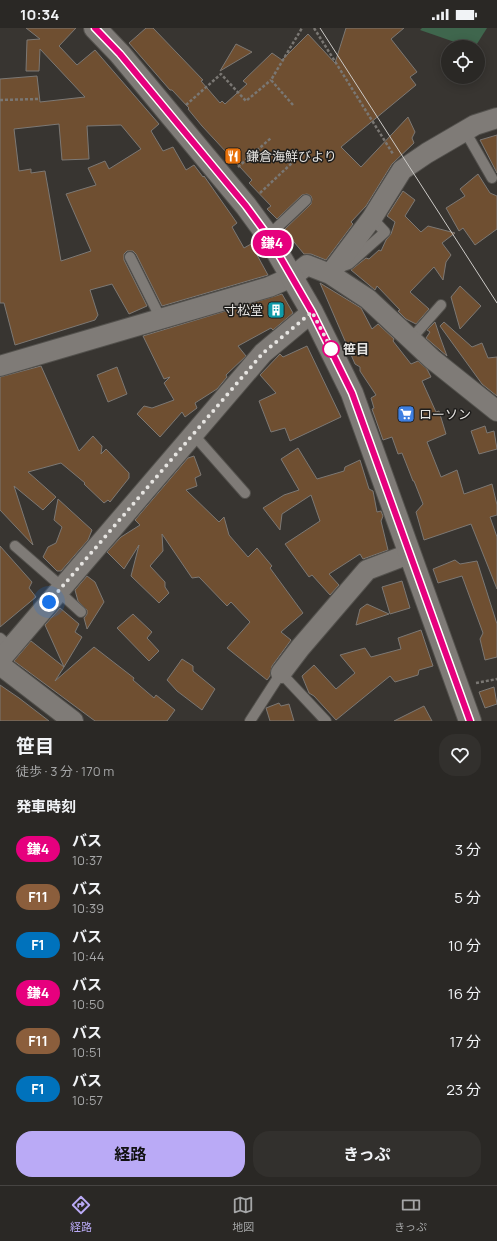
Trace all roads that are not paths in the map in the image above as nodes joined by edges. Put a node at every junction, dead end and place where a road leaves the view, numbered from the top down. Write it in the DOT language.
graph roads {
  1 [pos="95,28"];
  2 [pos="497,118"];
  3 [pos="465,131"];
  4 [pos="492,178"];
  5 [pos="306,200"];
  6 [pos="268,236"];
  7 [pos="130,257"];
  8 [pos="333,271"];
  9 [pos="292,277"];
  10 [pos="441,305"];
  11 [pos="312,312"];
  12 [pos="161,318"];
  13 [pos="411,339"];
  14 [pos="0,364"];
  15 [pos="497,411"];
  16 [pos="193,434"];
  17 [pos="245,493"];
  18 [pos="15,546"];
  19 [pos="409,554"];
  20 [pos="60,589"];
  21 [pos="81,612"];
  22 [pos="3,648"];
  23 [pos="0,664"];
  24 [pos="281,673"];
  25 [pos="73,721"];
  26 [pos="250,721"];
  27 [pos="326,721"];
  28 [pos="470,721"];
  1 -- 6 [label="main road"];
  2 -- 3 [label="street"];
  3 -- 4 [label="lane"];
  3 -- 8 [label="street"];
  5 -- 6 [label="lane"];
  6 -- 9 [label="main road"];
  7 -- 12 [label="lane"];
  8 -- 9 [label="street"];
  8 -- 13 [label="street"];
  9 -- 11 [label="main road"];
  9 -- 12 [label="street"];
  10 -- 13 [label="lane"];
  11 -- 16 [label="street"];
  11 -- 19 [label="main road"];
  12 -- 14 [label="street"];
  13 -- 15 [label="street"];
  16 -- 17 [label="lane"];
  16 -- 20 [label="street"];
  18 -- 20 [label="lane"];
  19 -- 24 [label="street"];
  19 -- 28 [label="main road"];
  20 -- 21 [label="lane"];
  20 -- 22 [label="street"];
  23 -- 25 [label="street"];
  24 -- 26 [label="lane"];
  24 -- 27 [label="lane"];
}
